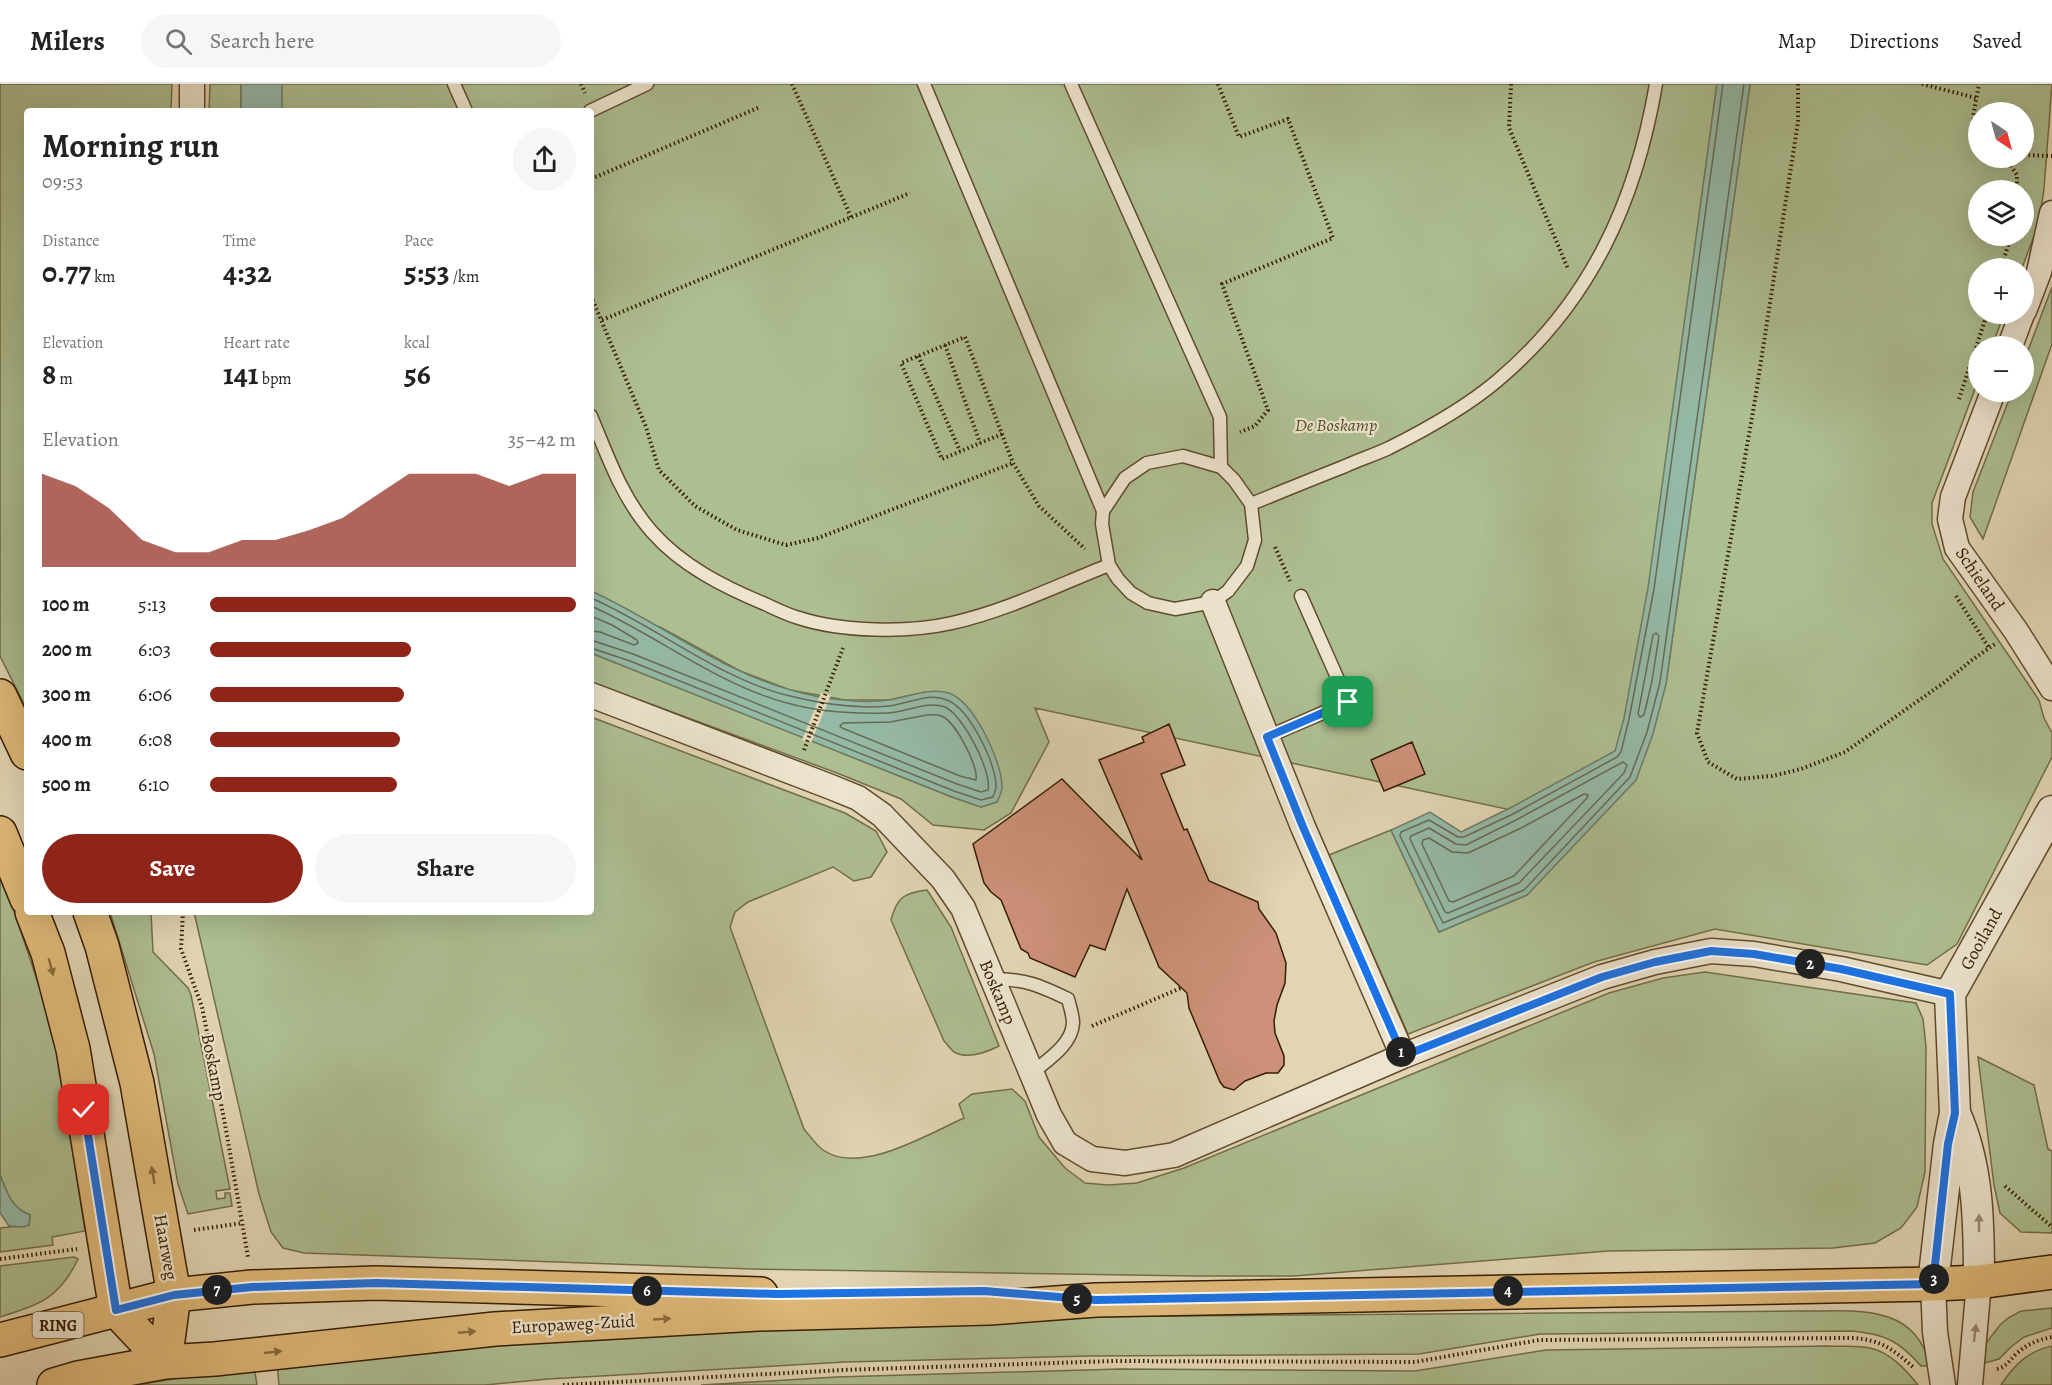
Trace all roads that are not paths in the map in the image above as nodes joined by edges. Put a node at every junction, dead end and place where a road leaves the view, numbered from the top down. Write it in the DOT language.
graph roads {
  1 [pos="192,84"];
  2 [pos="454,84"];
  3 [pos="647,84"];
  4 [pos="924,84"];
  5 [pos="1071,84"];
  6 [pos="1656,84"];
  7 [pos="192,108"];
  8 [pos="465,108"];
  9 [pos="594,109"];
  10 [pos="2052,213"];
  11 [pos="2034,283"];
  12 [pos="1989,402"];
  13 [pos="594,423"];
  14 [pos="1221,467"];
  15 [pos="1251,504"];
  16 [pos="1102,511"];
  17 [pos="1109,565"];
  18 [pos="1301,596"];
  19 [pos="1213,602"];
  20 [pos="2052,688"];
  21 [pos="0,696"];
  22 [pos="594,696"];
  23 [pos="1267,737"];
  24 [pos="24,747"];
  25 [pos="2052,811"];
  26 [pos="0,833"];
  27 [pos="24,892"];
  28 [pos="33,915"];
  29 [pos="91,915"];
  30 [pos="993,980"];
  31 [pos="1950,994"];
  32 [pos="1403,1056"];
  33 [pos="1032,1074"];
  34 [pos="1955,1113"];
  35 [pos="2052,1272"];
  36 [pos="1979,1282"];
  37 [pos="1933,1284"];
  38 [pos="2052,1294"];
  39 [pos="174,1295"];
  40 [pos="1096,1300"];
  41 [pos="116,1310"];
  42 [pos="0,1340"];
  43 [pos="165,1362"];
  44 [pos="1942,1379"];
  45 [pos="1970,1379"];
  46 [pos="54,1385"];
  1 -- 7 [label="street"];
  2 -- 8 [label="lane"];
  3 -- 9 [label="lane"];
  4 -- 16 [label="lane"];
  5 -- 14 [label="lane"];
  6 -- 15 [label="lane"];
  10 -- 11 [label="street"];
  12 -- 20 [label="street, Schieland"];
  13 -- 17 [label="lane"];
  14 -- 15 [label="lane"];
  14 -- 16 [label="lane"];
  15 -- 19 [label="lane"];
  16 -- 17 [label="lane"];
  17 -- 19 [label="lane"];
  18 -- 23 [label="lane"];
  19 -- 23 [label="street"];
  21 -- 24 [label="main road"];
  22 -- 30 [label="street, Boskamp"];
  23 -- 32 [label="street"];
  25 -- 31 [label="street, Gooiland"];
  26 -- 27 [label="main road"];
  28 -- 41 [label="main road, one-way"];
  39 -- 29 [label="main road, Haarweg, one-way"];
  30 -- 33 [label="street, Boskamp"];
  30 -- 33 [label="lane"];
  31 -- 32 [label="street, Boskamp"];
  31 -- 34 [label="street"];
  32 -- 33 [label="street, Boskamp"];
  36 -- 34 [label="street, one-way"];
  34 -- 37 [label="street"];
  35 -- 36 [label="main road, Europaweg-Zuid / RING"];
  36 -- 37 [label="main road, Europaweg-Zuid / RING"];
  36 -- 38 [label="main road, Europaweg-Zuid / RING"];
  45 -- 36 [label="street, one-way"];
  37 -- 40 [label="main road, Europaweg-Zuid / RING"];
  37 -- 44 [label="street"];
  39 -- 40 [label="main road, Europaweg-Zuid / RING"];
  39 -- 41 [label="main road, Europaweg-Zuid / RING"];
  39 -- 43 [label="main road, Haarweg"];
  43 -- 40 [label="main road, Europaweg-Zuid / RING, one-way"];
  41 -- 42 [label="main road, Europaweg-Zuid / RING"];
  41 -- 43 [label="main road"];
  43 -- 46 [label="main road, Europaweg-Zuid / RING"];
}
